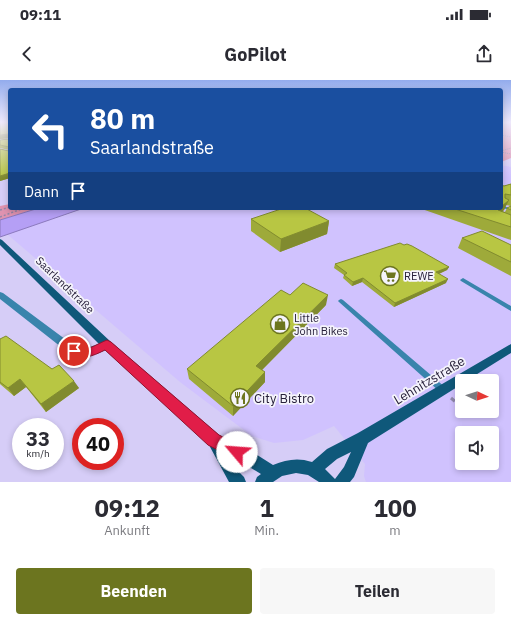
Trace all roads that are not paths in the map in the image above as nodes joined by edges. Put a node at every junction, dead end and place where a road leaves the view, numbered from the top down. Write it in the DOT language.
graph roads {
  1 [pos="510,209"];
  2 [pos="502,214"];
  3 [pos="2,243"];
  4 [pos="463,280"];
  5 [pos="1,297"];
  6 [pos="341,301"];
  7 [pos="511,309"];
  8 [pos="107,345"];
  9 [pos="511,348"];
  10 [pos="443,390"];
  11 [pos="362,438"];
  12 [pos="214,440"];
  13 [pos="313,470"];
  14 [pos="267,477"];
  15 [pos="239,482"];
  16 [pos="329,482"];
  17 [pos="341,482"];
  1 -- 2 [label="lane"];
  3 -- 8 [label="street, Saarlandstraße"];
  4 -- 7 [label="lane"];
  5 -- 8 [label="street"];
  6 -- 10 [label="lane"];
  8 -- 12 [label="street, Saarlandstraße"];
  9 -- 10 [label="street, Lehnitzstraße"];
  10 -- 11 [label="street, Lehnitzstraße"];
  11 -- 13 [label="street, Lehnitzstraße"];
  11 -- 17 [label="street"];
  12 -- 14 [label="street, Saarlandstraße"];
  12 -- 15 [label="street, Saarlandstraße"];
  13 -- 14 [label="street"];
  13 -- 16 [label="street"];
}
